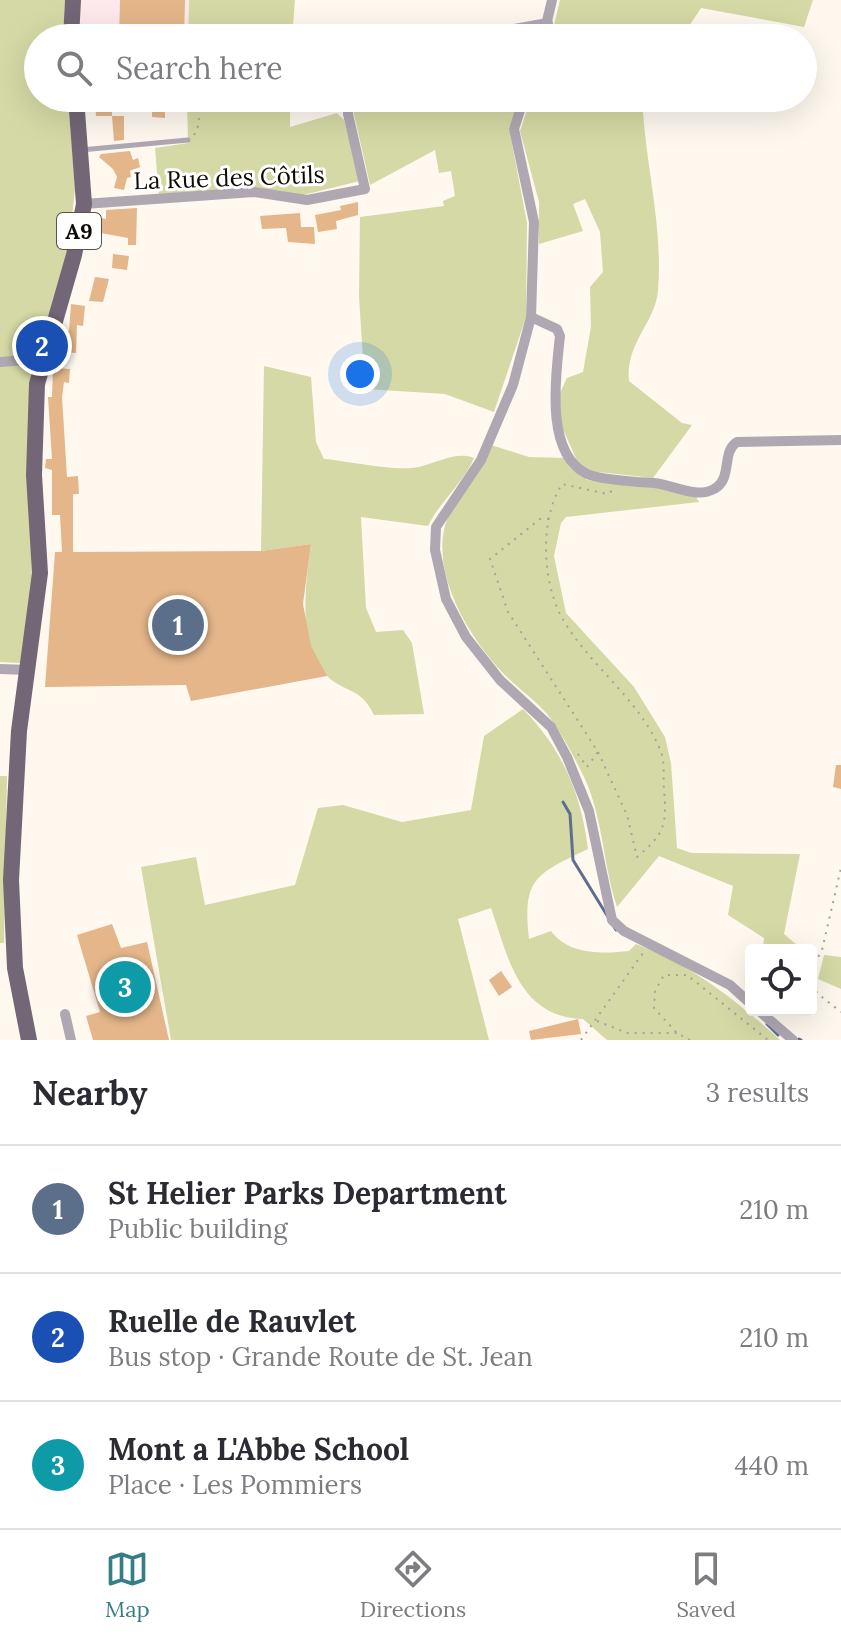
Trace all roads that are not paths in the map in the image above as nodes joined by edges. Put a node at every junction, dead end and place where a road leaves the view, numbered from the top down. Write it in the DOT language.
graph roads {
  1 [pos="73,0"];
  2 [pos="552,0"];
  3 [pos="548,23"];
  4 [pos="72,24"];
  5 [pos="542,24"];
  6 [pos="77,112"];
  7 [pos="348,112"];
  8 [pos="519,112"];
  9 [pos="188,140"];
  10 [pos="81,150"];
  11 [pos="84,204"];
  12 [pos="531,317"];
  13 [pos="42,359"];
  14 [pos="0,362"];
  15 [pos="841,440"];
  16 [pos="0,669"];
  17 [pos="29,670"];
  18 [pos="745,999"];
  19 [pos="65,1014"];
  20 [pos="765,1016"];
  21 [pos="29,1040"];
  22 [pos="71,1040"];
  23 [pos="793,1040"];
  1 -- 4 [label="main road"];
  2 -- 3 [label="street"];
  3 -- 5 [label="street"];
  6 -- 10 [label="main road, A9"];
  7 -- 11 [label="street, La Rue des Côtils"];
  8 -- 12 [label="street"];
  9 -- 10 [label="lane"];
  10 -- 11 [label="main road, A9"];
  11 -- 13 [label="main road, A9"];
  12 -- 15 [label="street"];
  12 -- 18 [label="street"];
  13 -- 14 [label="street"];
  13 -- 17 [label="main road, A9"];
  16 -- 17 [label="street"];
  17 -- 21 [label="main road, A9"];
  19 -- 22 [label="street"];
  20 -- 23 [label="street"];
}
